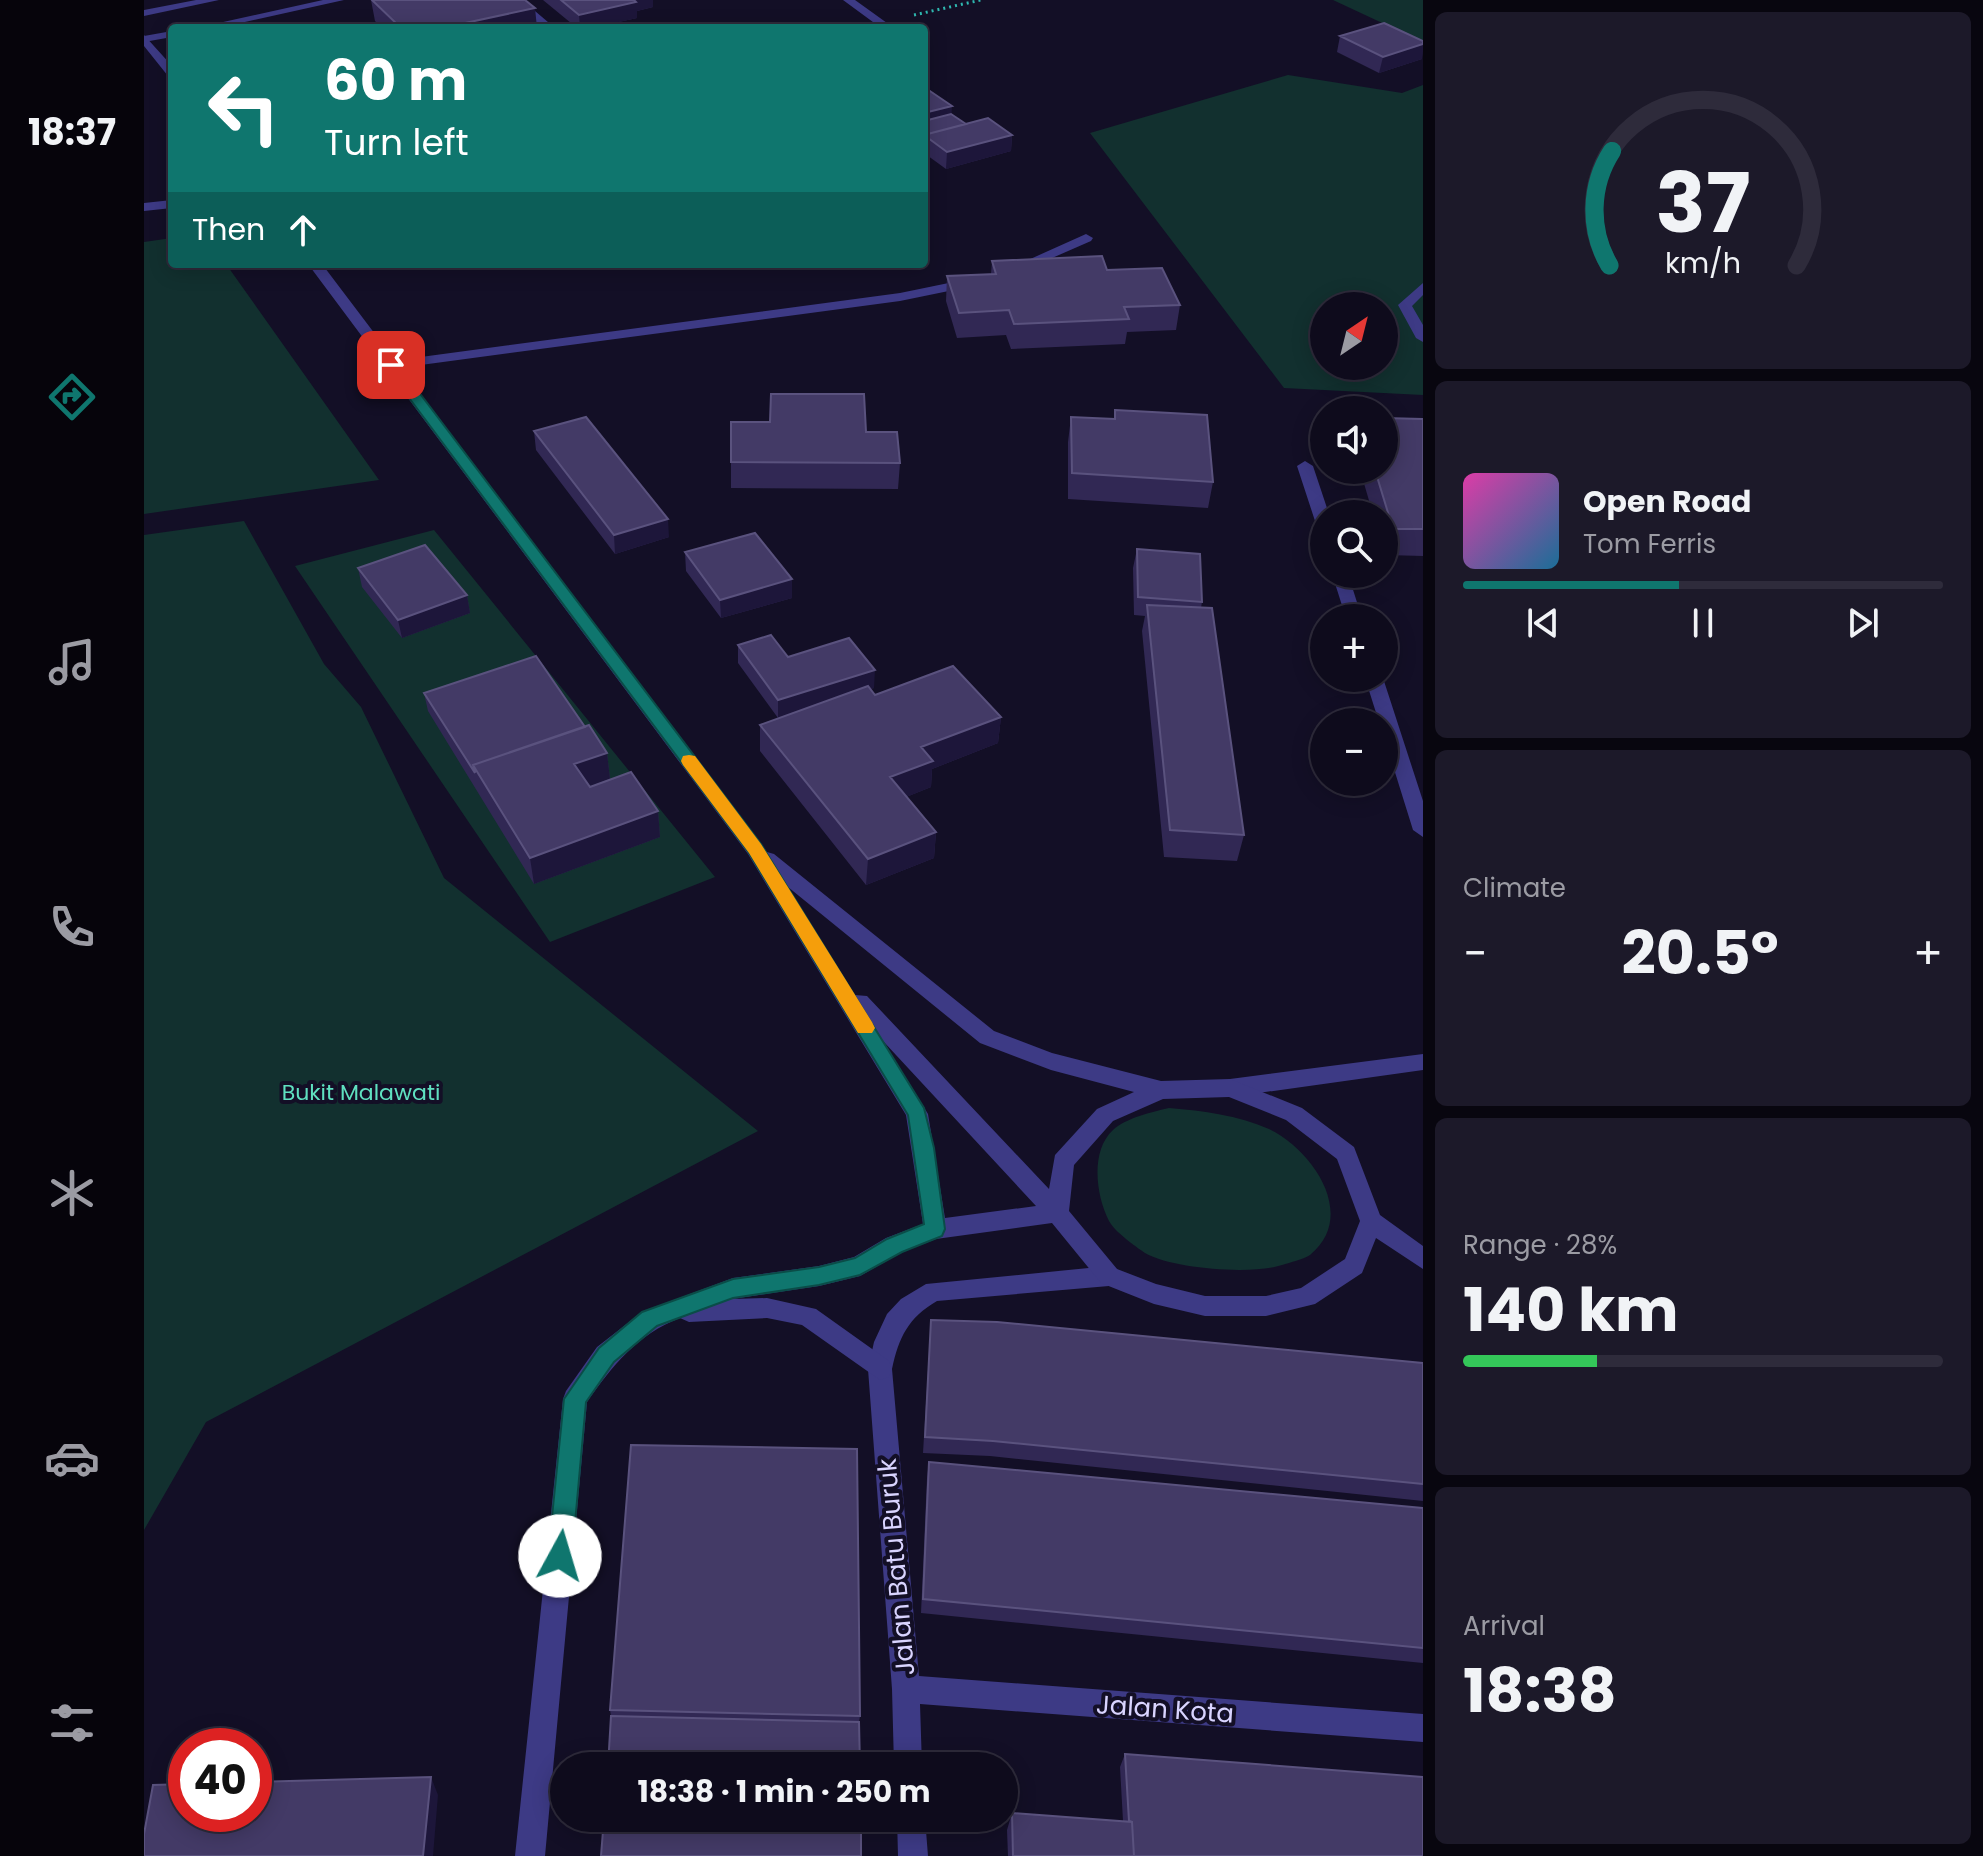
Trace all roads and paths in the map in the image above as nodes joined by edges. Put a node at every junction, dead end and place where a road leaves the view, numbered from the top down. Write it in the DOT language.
graph roads {
  1 [pos="214,0"];
  2 [pos="339,0"];
  3 [pos="515,0"];
  4 [pos="848,0"];
  5 [pos="981,0"];
  6 [pos="144,13"];
  7 [pos="881,23"];
  8 [pos="222,24"];
  9 [pos="544,24"];
  10 [pos="877,24"];
  11 [pos="168,35"];
  12 [pos="144,39"];
  13 [pos="168,69"];
  14 [pos="168,204"];
  15 [pos="144,207"];
  16 [pos="1086,238"];
  17 [pos="318,268"];
  18 [pos="1423,287"];
  19 [pos="1423,338"];
  20 [pos="391,365"];
  21 [pos="1305,466"];
  22 [pos="1316,500"];
  23 [pos="1379,692"];
  24 [pos="1423,830"];
  25 [pos="755,849"];
  26 [pos="831,971"];
  27 [pos="1423,1062"];
  28 [pos="1230,1088"];
  29 [pos="1161,1090"];
  30 [pos="1057,1213"];
  31 [pos="1371,1221"];
  32 [pos="935,1229"];
  33 [pos="1423,1259"];
  34 [pos="1109,1276"];
  35 [pos="650,1319"];
  36 [pos="880,1369"];
  37 [pos="906,1689"];
  38 [pos="1423,1728"];
  39 [pos="908,1752"];
  40 [pos="912,1832"];
  41 [pos="530,1856"];
  42 [pos="913,1856"];
  1 -- 6 [label="street"];
  2 -- 8 [label="street"];
  3 -- 9 [label="street"];
  4 -- 7 [label="street"];
  5 -- 7 [label="path"];
  7 -- 10 [label="street"];
  11 -- 12 [label="street"];
  12 -- 13 [label="street"];
  14 -- 15 [label="street"];
  16 -- 20 [label="street"];
  17 -- 20 [label="street"];
  18 -- 19 [label="street"];
  20 -- 25 [label="street"];
  21 -- 22 [label="street"];
  23 -- 24 [label="street"];
  25 -- 26 [label="street"];
  25 -- 29 [label="street"];
  26 -- 30 [label="street"];
  26 -- 32 [label="street"];
  27 -- 28 [label="street"];
  28 -- 29 [label="street"];
  28 -- 31 [label="street"];
  29 -- 30 [label="street"];
  30 -- 32 [label="street"];
  30 -- 34 [label="street"];
  31 -- 33 [label="street"];
  31 -- 34 [label="street"];
  32 -- 35 [label="street"];
  34 -- 36 [label="street, Jalan Batu Buruk"];
  35 -- 36 [label="street"];
  35 -- 41 [label="street"];
  36 -- 37 [label="street, Jalan Batu Buruk"];
  37 -- 38 [label="street, Jalan Kota"];
  37 -- 39 [label="street, Jalan Batu Buruk"];
  40 -- 42 [label="street"];
}
